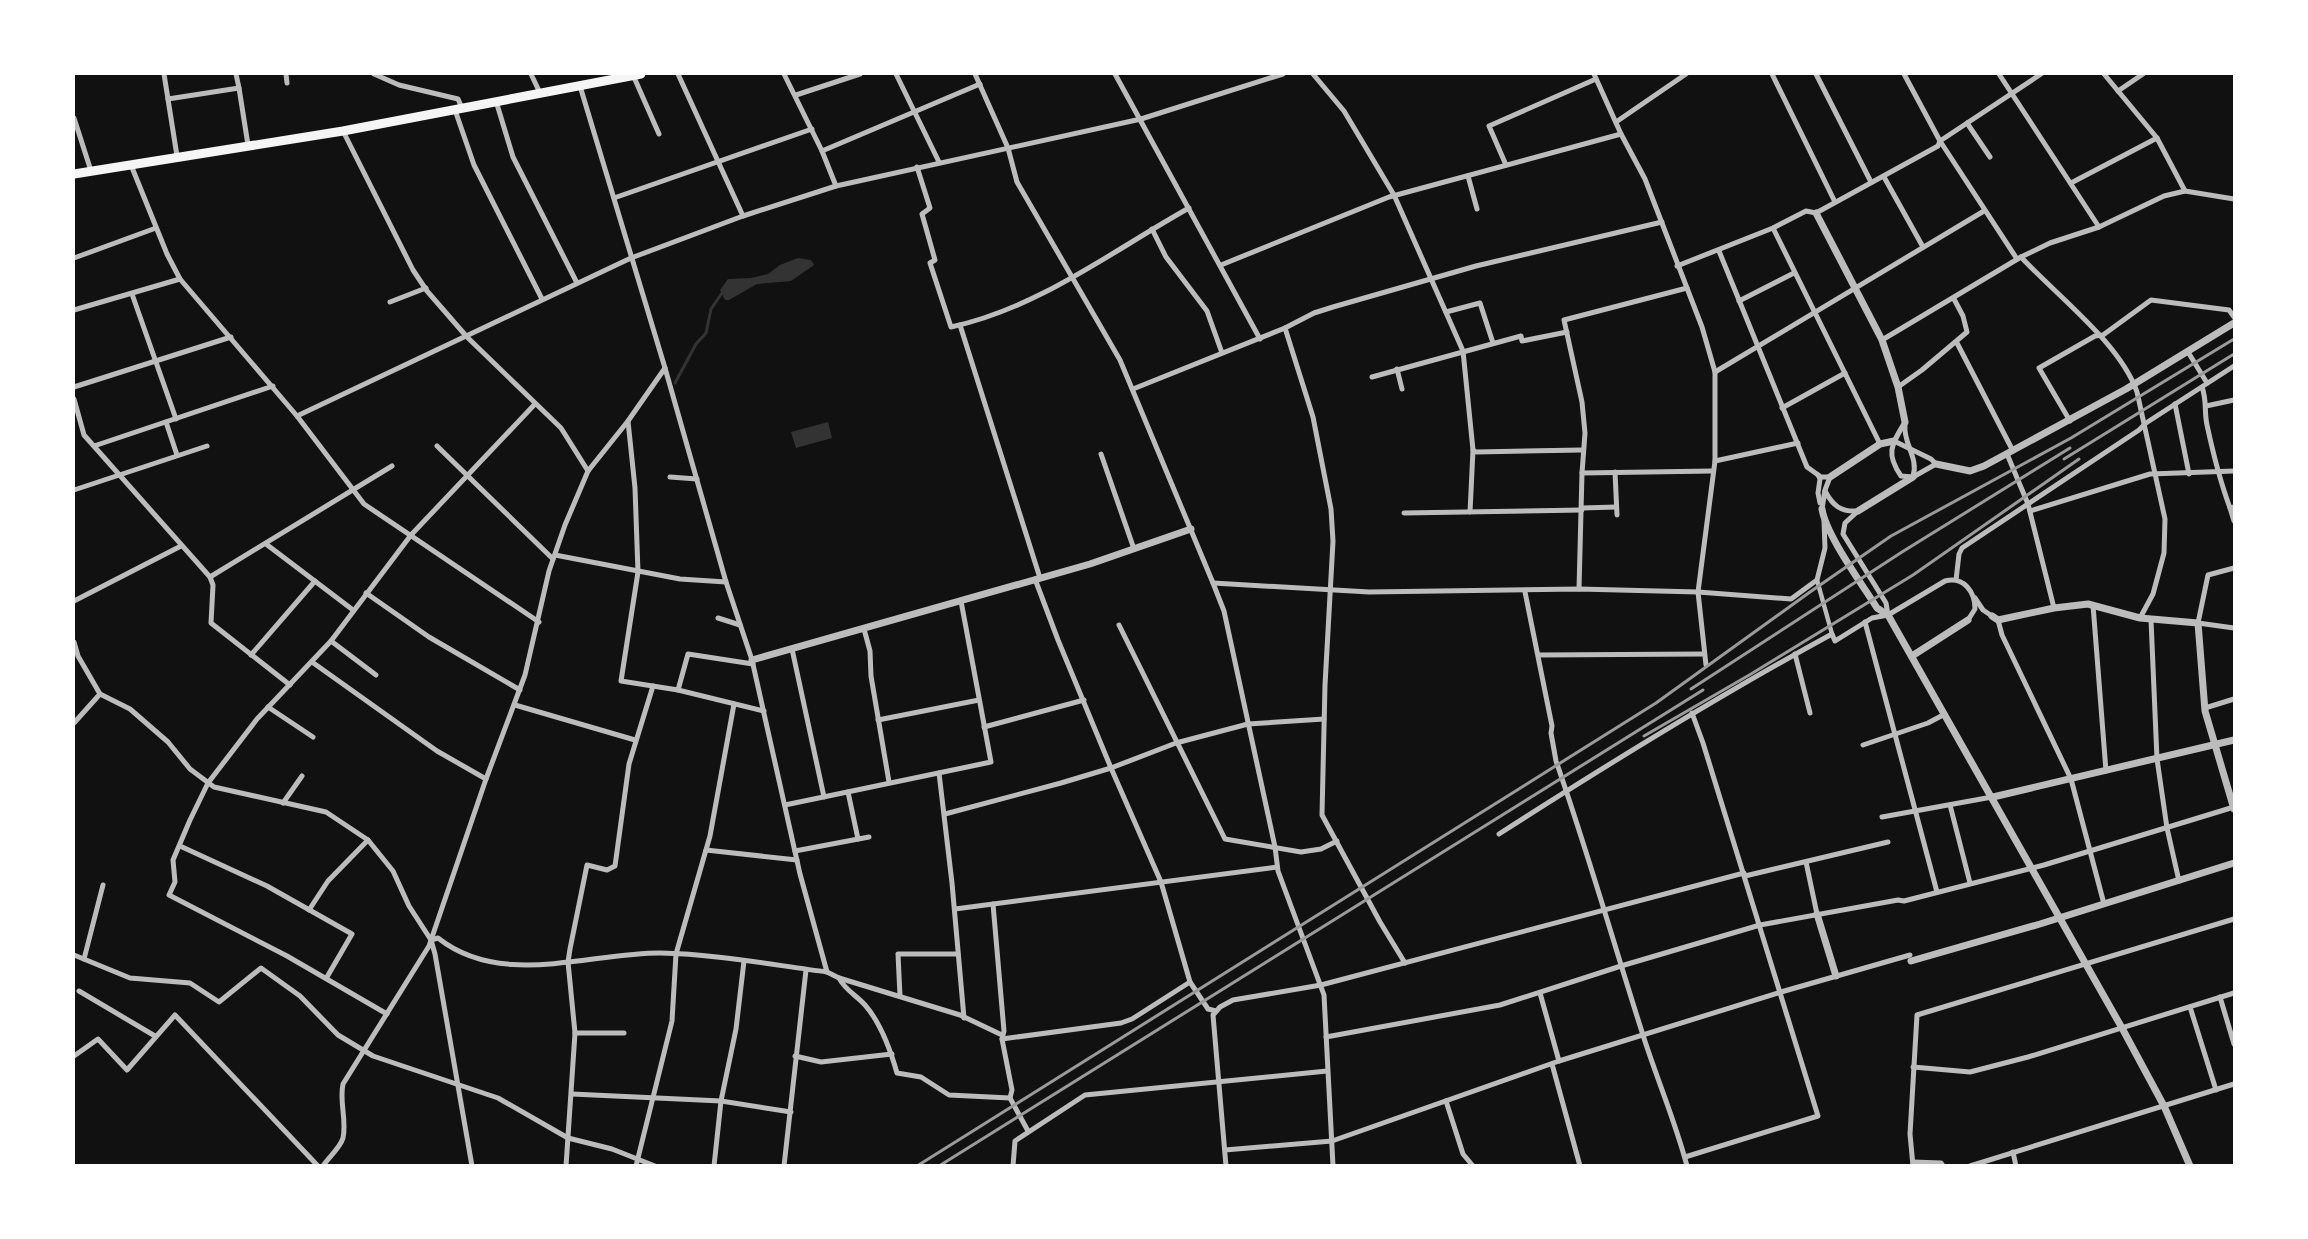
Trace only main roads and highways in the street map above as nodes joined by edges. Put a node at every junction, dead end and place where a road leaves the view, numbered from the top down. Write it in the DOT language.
graph roads {
  1 [pos="637,74"];
  2 [pos="602,78"];
  3 [pos="74,174"];
  1 -- 2 [label="main road"];
  2 -- 3 [label="main road"];
}
